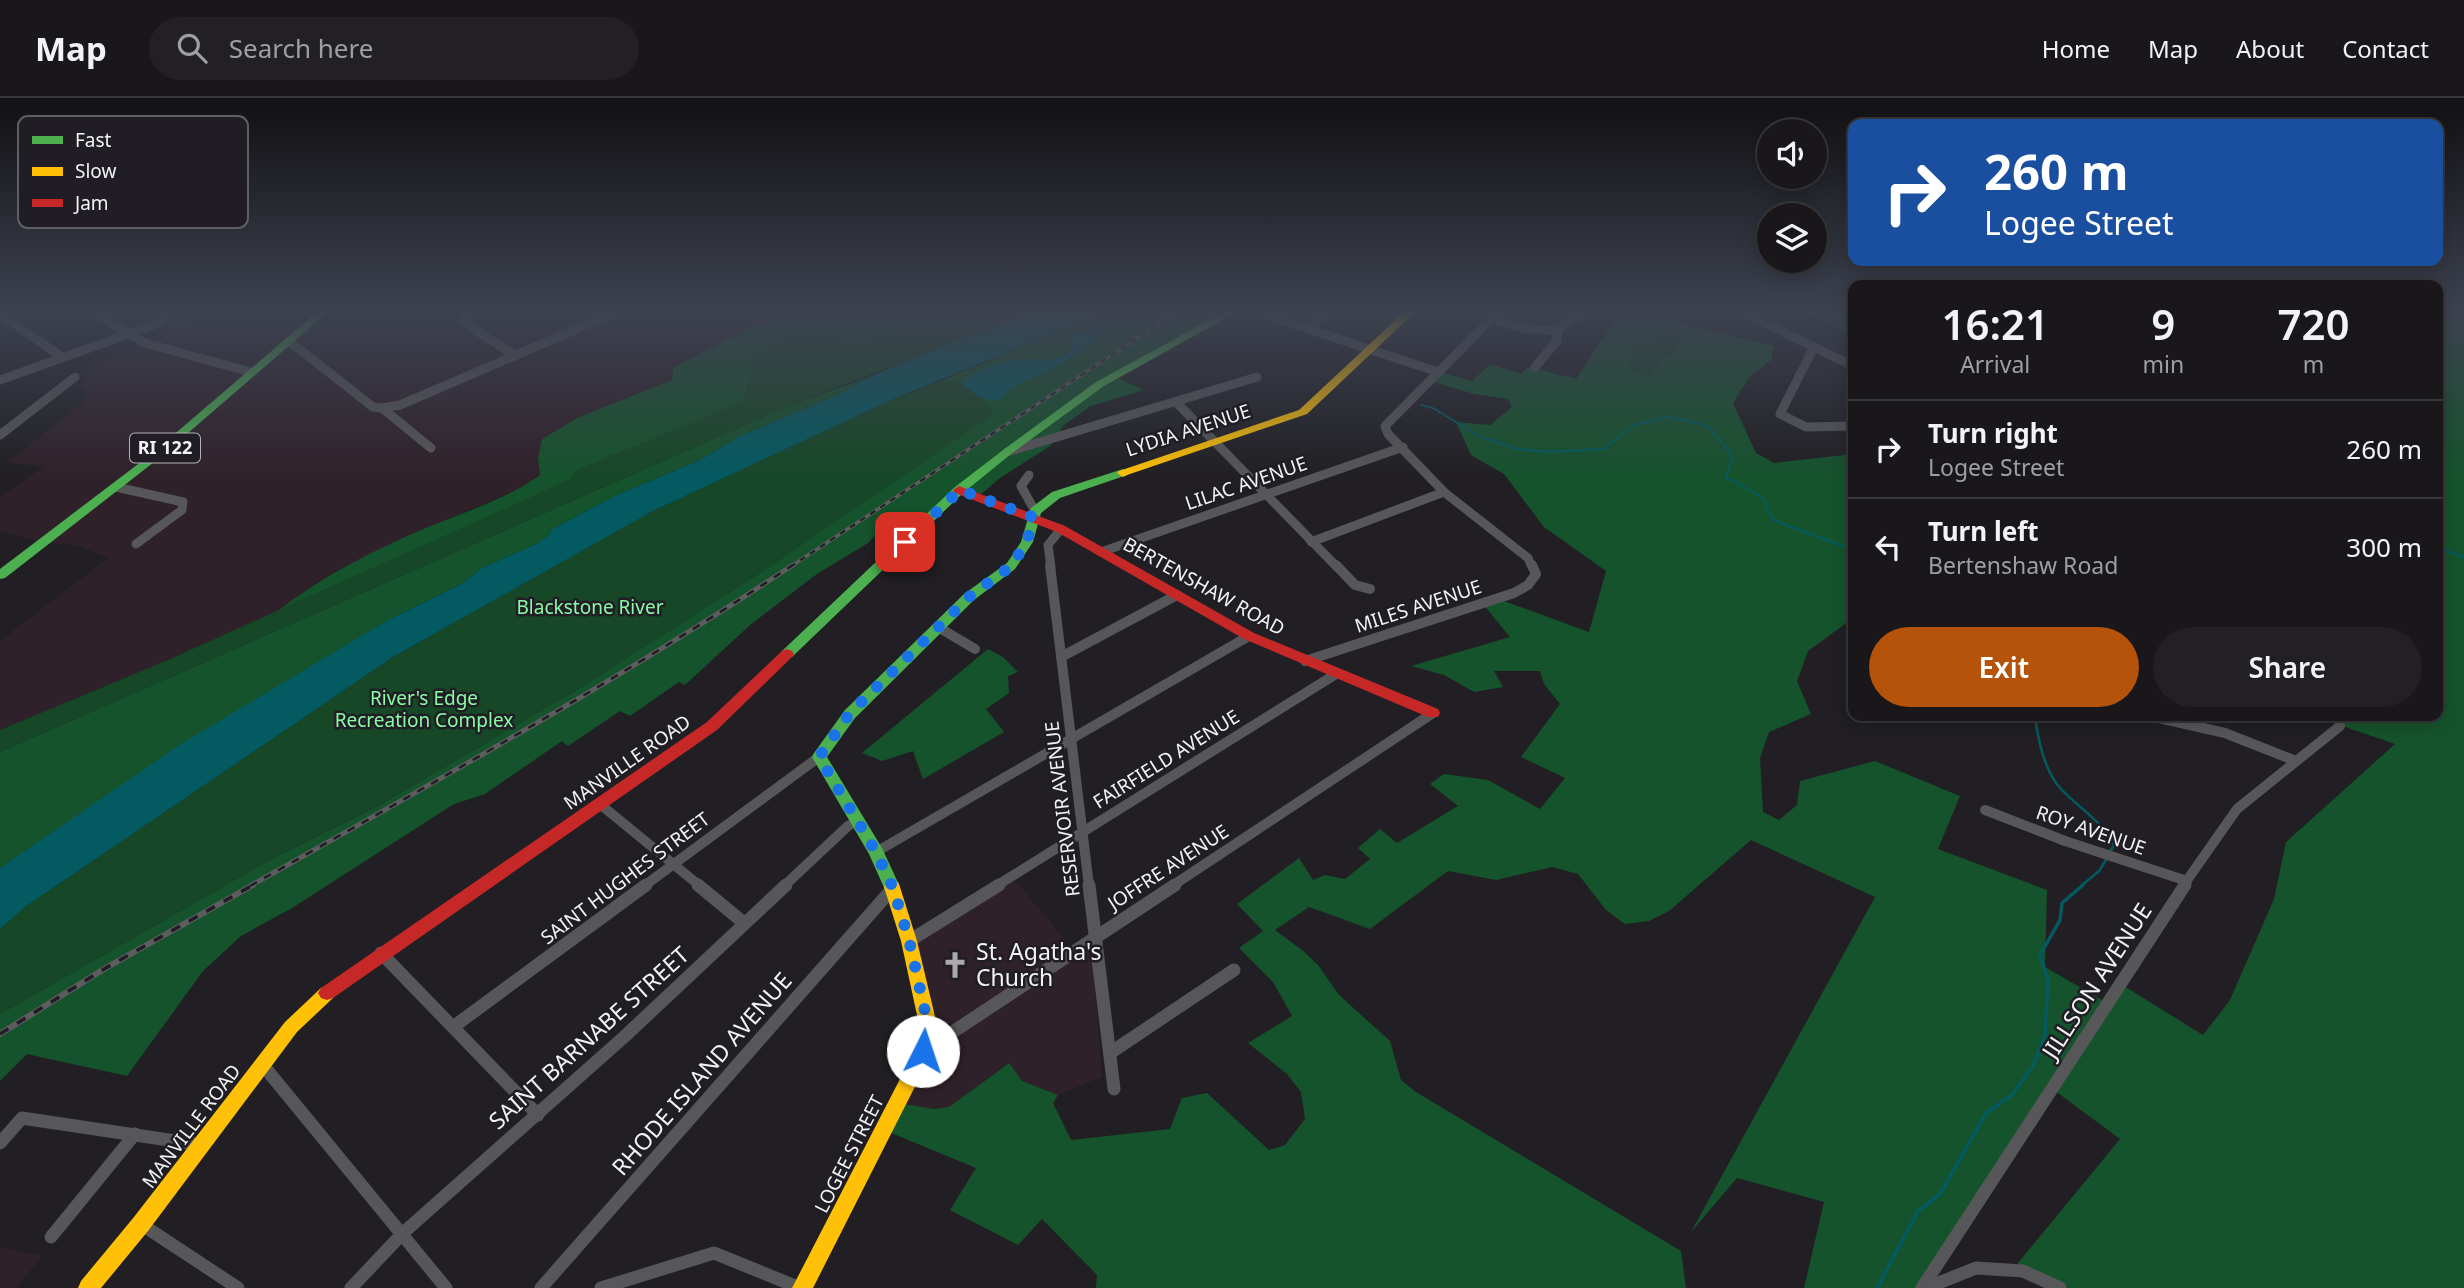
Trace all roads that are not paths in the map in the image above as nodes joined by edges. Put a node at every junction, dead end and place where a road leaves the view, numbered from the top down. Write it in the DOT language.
graph roads {
  1 [pos="34,368"];
  2 [pos="234,368"];
  3 [pos="256,368"];
  4 [pos="323,368"];
  5 [pos="488,368"];
  6 [pos="1130,368"];
  7 [pos="1350,368"];
  8 [pos="1425,368"];
  9 [pos="1443,368"];
  10 [pos="1804,368"];
  11 [pos="251,372"];
  12 [pos="1438,372"];
  13 [pos="75,377"];
  14 [pos="1257,377"];
  15 [pos="0,380"];
  16 [pos="1176,402"];
  17 [pos="382,408"];
  18 [pos="1848,426"];
  19 [pos="0,435"];
  20 [pos="1215,442"];
  21 [pos="1403,447"];
  22 [pos="431,448"];
  23 [pos="1007,452"];
  24 [pos="1029,475"];
  25 [pos="116,487"];
  26 [pos="960,490"];
  27 [pos="1444,492"];
  28 [pos="1266,494"];
  29 [pos="1034,514"];
  30 [pos="1061,529"];
  31 [pos="1311,542"];
  32 [pos="136,544"];
  33 [pos="1101,552"];
  34 [pos="0,575"];
  35 [pos="1370,589"];
  36 [pos="1177,595"];
  37 [pos="938,627"];
  38 [pos="1249,636"];
  39 [pos="975,649"];
  40 [pos="1061,657"];
  41 [pos="1305,661"];
  42 [pos="1336,674"];
  43 [pos="1433,713"];
  44 [pos="2186,721"];
  45 [pos="2340,726"];
  46 [pos="1072,740"];
  47 [pos="819,757"];
  48 [pos="2296,761"];
  49 [pos="601,805"];
  50 [pos="1984,810"];
  51 [pos="857,821"];
  52 [pos="1082,832"];
  53 [pos="876,852"];
  54 [pos="673,864"];
  55 [pos="2187,881"];
  56 [pos="893,888"];
  57 [pos="744,923"];
  58 [pos="1096,936"];
  59 [pos="909,940"];
  60 [pos="381,953"];
  61 [pos="1234,970"];
  62 [pos="453,1027"];
  63 [pos="923,1051"];
  64 [pos="1110,1053"];
  65 [pos="262,1064"];
  66 [pos="1114,1089"];
  67 [pos="538,1115"];
  68 [pos="135,1134"];
  69 [pos="0,1143"];
  70 [pos="202,1145"];
  71 [pos="141,1224"];
  72 [pos="403,1233"];
  73 [pos="51,1237"];
  74 [pos="88,1288"];
  75 [pos="238,1288"];
  76 [pos="351,1288"];
  77 [pos="446,1288"];
  78 [pos="541,1288"];
  79 [pos="601,1288"];
  80 [pos="801,1288"];
  81 [pos="1924,1288"];
  82 [pos="2060,1288"];
  1 -- 15 [label="street"];
  2 -- 11 [label="street"];
  3 -- 11 [label="street, RI 122"];
  4 -- 17 [label="street"];
  5 -- 17 [label="street"];
  6 -- 23 [label="street, MANVILLE ROAD"];
  7 -- 20 [label="street, LYDIA AVENUE"];
  8 -- 12 [label="street"];
  9 -- 12 [label="street"];
  10 -- 18 [label="street"];
  11 -- 25 [label="street, RI 122"];
  12 -- 21 [label="street"];
  13 -- 19 [label="street"];
  14 -- 16 [label="street"];
  16 -- 20 [label="street"];
  16 -- 23 [label="street"];
  17 -- 22 [label="street"];
  20 -- 28 [label="street"];
  20 -- 29 [label="street, LYDIA AVENUE"];
  21 -- 27 [label="street"];
  21 -- 28 [label="street, LILAC AVENUE"];
  23 -- 26 [label="street, MANVILLE ROAD"];
  24 -- 29 [label="street"];
  25 -- 32 [label="street"];
  25 -- 34 [label="street, RI 122"];
  26 -- 29 [label="street, BERTENSHAW ROAD"];
  26 -- 49 [label="street, MANVILLE ROAD"];
  27 -- 31 [label="street"];
  27 -- 41 [label="street, MILES AVENUE"];
  28 -- 31 [label="street"];
  28 -- 33 [label="street, LILAC AVENUE"];
  29 -- 30 [label="street, BERTENSHAW ROAD"];
  29 -- 37 [label="street"];
  30 -- 33 [label="street, BERTENSHAW ROAD"];
  30 -- 40 [label="street, RESERVOIR AVENUE"];
  31 -- 35 [label="street"];
  33 -- 36 [label="street, BERTENSHAW ROAD"];
  36 -- 38 [label="street, BERTENSHAW ROAD"];
  36 -- 40 [label="street"];
  37 -- 39 [label="street"];
  37 -- 47 [label="street"];
  38 -- 41 [label="street, BERTENSHAW ROAD"];
  38 -- 46 [label="street"];
  40 -- 46 [label="street, RESERVOIR AVENUE"];
  41 -- 42 [label="street, BERTENSHAW ROAD"];
  42 -- 43 [label="street, BERTENSHAW ROAD"];
  42 -- 52 [label="street, FAIRFIELD AVENUE"];
  43 -- 58 [label="street, JOFFRE AVENUE"];
  44 -- 48 [label="street"];
  45 -- 48 [label="street, JILLSON AVENUE"];
  46 -- 52 [label="street, RESERVOIR AVENUE"];
  46 -- 53 [label="street"];
  47 -- 51 [label="street, LOGEE STREET"];
  47 -- 54 [label="street, SAINT HUGHES STREET"];
  48 -- 55 [label="street, JILLSON AVENUE"];
  49 -- 54 [label="street"];
  49 -- 60 [label="street, MANVILLE ROAD"];
  50 -- 55 [label="street, ROY AVENUE"];
  51 -- 53 [label="street, LOGEE STREET"];
  51 -- 57 [label="street, SAINT BARNABE STREET"];
  52 -- 58 [label="street, RESERVOIR AVENUE"];
  52 -- 59 [label="street, FAIRFIELD AVENUE"];
  53 -- 56 [label="street, LOGEE STREET"];
  54 -- 57 [label="street"];
  54 -- 62 [label="street, SAINT HUGHES STREET"];
  55 -- 81 [label="street, JILLSON AVENUE"];
  56 -- 59 [label="street, LOGEE STREET"];
  56 -- 78 [label="street, RHODE ISLAND AVENUE"];
  57 -- 67 [label="street, SAINT BARNABE STREET"];
  58 -- 63 [label="street, JOFFRE AVENUE"];
  58 -- 64 [label="street, RESERVOIR AVENUE"];
  59 -- 63 [label="street, LOGEE STREET"];
  60 -- 62 [label="street"];
  60 -- 65 [label="street, MANVILLE ROAD"];
  61 -- 64 [label="street"];
  62 -- 67 [label="street"];
  63 -- 80 [label="street, LOGEE STREET"];
  64 -- 66 [label="street, RESERVOIR AVENUE"];
  65 -- 70 [label="street, MANVILLE ROAD"];
  65 -- 72 [label="street"];
  67 -- 72 [label="street, SAINT BARNABE STREET"];
  68 -- 69 [label="street"];
  68 -- 70 [label="street"];
  68 -- 73 [label="street"];
  70 -- 71 [label="street, MANVILLE ROAD"];
  71 -- 74 [label="street, MANVILLE ROAD"];
  71 -- 75 [label="street"];
  72 -- 76 [label="street, SAINT BARNABE STREET"];
  72 -- 77 [label="street"];
  79 -- 80 [label="street"];
  81 -- 82 [label="street"];
}
